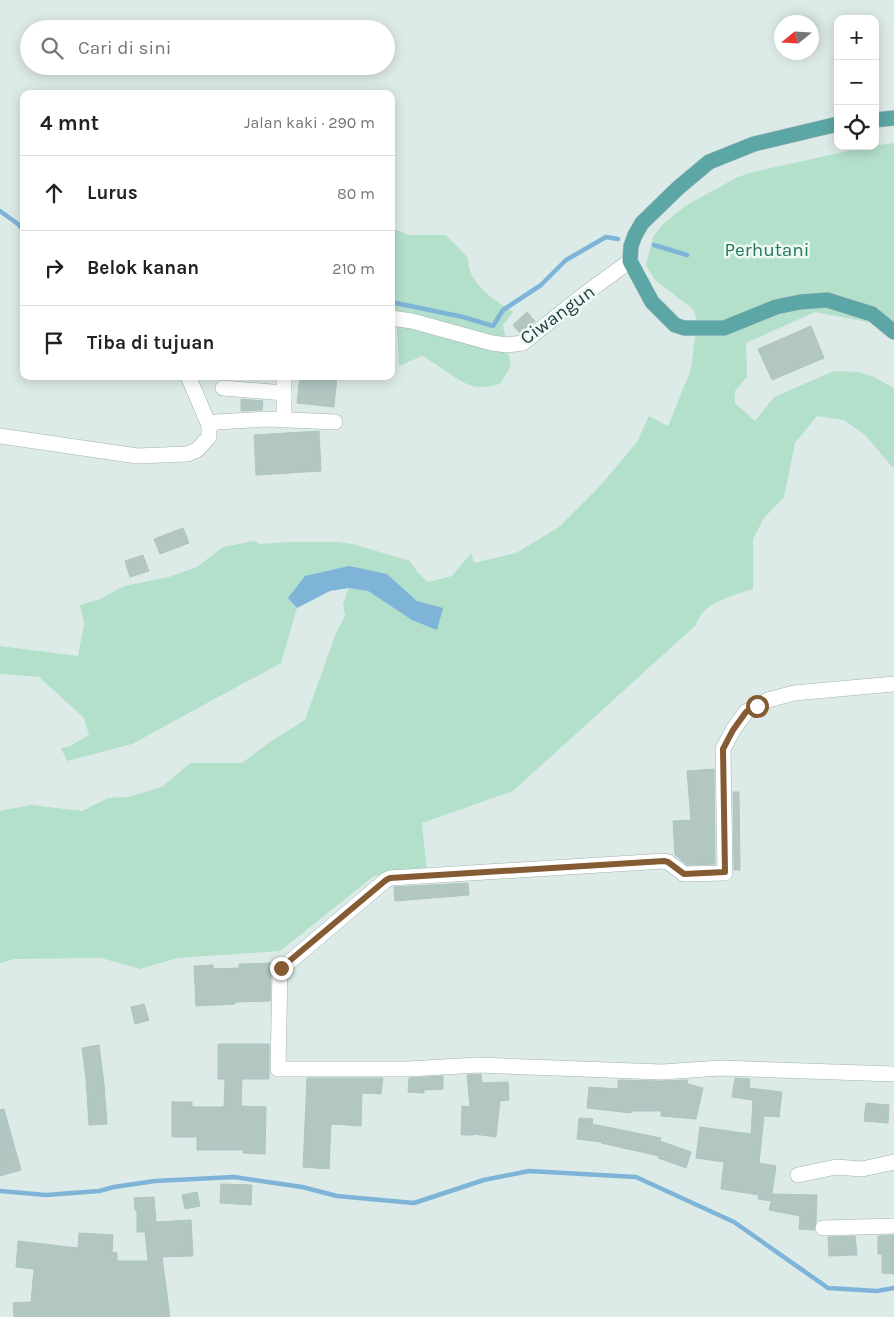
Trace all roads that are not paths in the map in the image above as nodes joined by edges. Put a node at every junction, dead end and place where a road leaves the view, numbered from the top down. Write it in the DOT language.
graph roads {
  1 [pos="894,118"];
  2 [pos="879,120"];
  3 [pos="834,125"];
  4 [pos="630,262"];
  5 [pos="395,319"];
  6 [pos="894,332"];
  7 [pos="190,380"];
  8 [pos="284,380"];
  9 [pos="224,388"];
  10 [pos="284,393"];
  11 [pos="284,420"];
  12 [pos="335,422"];
  13 [pos="209,426"];
  14 [pos="0,436"];
  15 [pos="894,684"];
  16 [pos="894,1074"];
  17 [pos="894,1162"];
  18 [pos="798,1176"];
  19 [pos="894,1226"];
  20 [pos="822,1228"];
  1 -- 2 [label="main road"];
  3 -- 4 [label="main road"];
  4 -- 5 [label="street, Ciwangun"];
  4 -- 6 [label="main road"];
  7 -- 13 [label="street"];
  8 -- 10 [label="street"];
  9 -- 10 [label="street"];
  10 -- 11 [label="street"];
  11 -- 12 [label="street"];
  11 -- 13 [label="street"];
  13 -- 14 [label="street"];
  15 -- 16 [label="street"];
  17 -- 18 [label="street"];
  19 -- 20 [label="street"];
}
